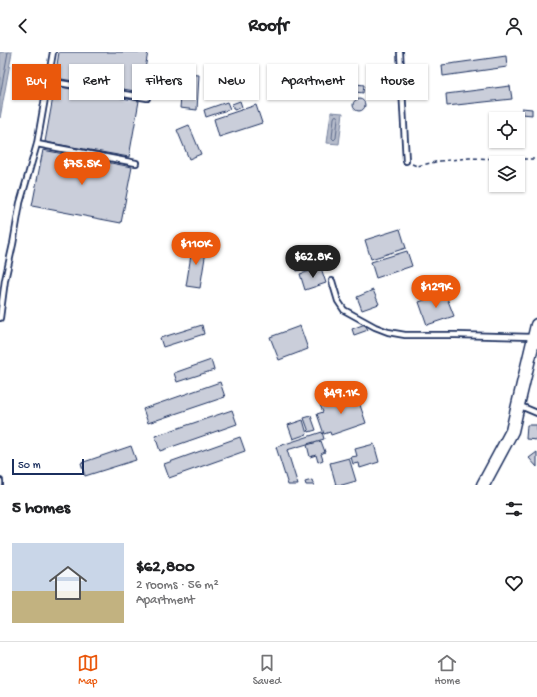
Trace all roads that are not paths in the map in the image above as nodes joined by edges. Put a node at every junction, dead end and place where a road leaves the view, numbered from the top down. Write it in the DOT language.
graph roads {
  1 [pos="53,52"];
  2 [pos="400,52"];
  3 [pos="51,64"];
  4 [pos="61,83"];
  5 [pos="132,95"];
  6 [pos="45,100"];
  7 [pos="37,144"];
  8 [pos="406,161"];
  9 [pos="136,163"];
  10 [pos="332,281"];
  11 [pos="0,318"];
  12 [pos="537,325"];
  13 [pos="534,337"];
  14 [pos="518,405"];
  15 [pos="537,413"];
  16 [pos="0,481"];
  17 [pos="0,485"];
  18 [pos="483,485"];
  1 -- 3 [label="lane"];
  2 -- 8 [label="lane"];
  4 -- 5 [label="lane"];
  6 -- 7 [label="lane"];
  7 -- 9 [label="lane"];
  7 -- 11 [label="lane"];
  10 -- 13 [label="lane"];
  12 -- 13 [label="main road"];
  13 -- 14 [label="main road"];
  14 -- 15 [label="lane"];
  14 -- 18 [label="main road"];
  16 -- 17 [label="lane"];
}
